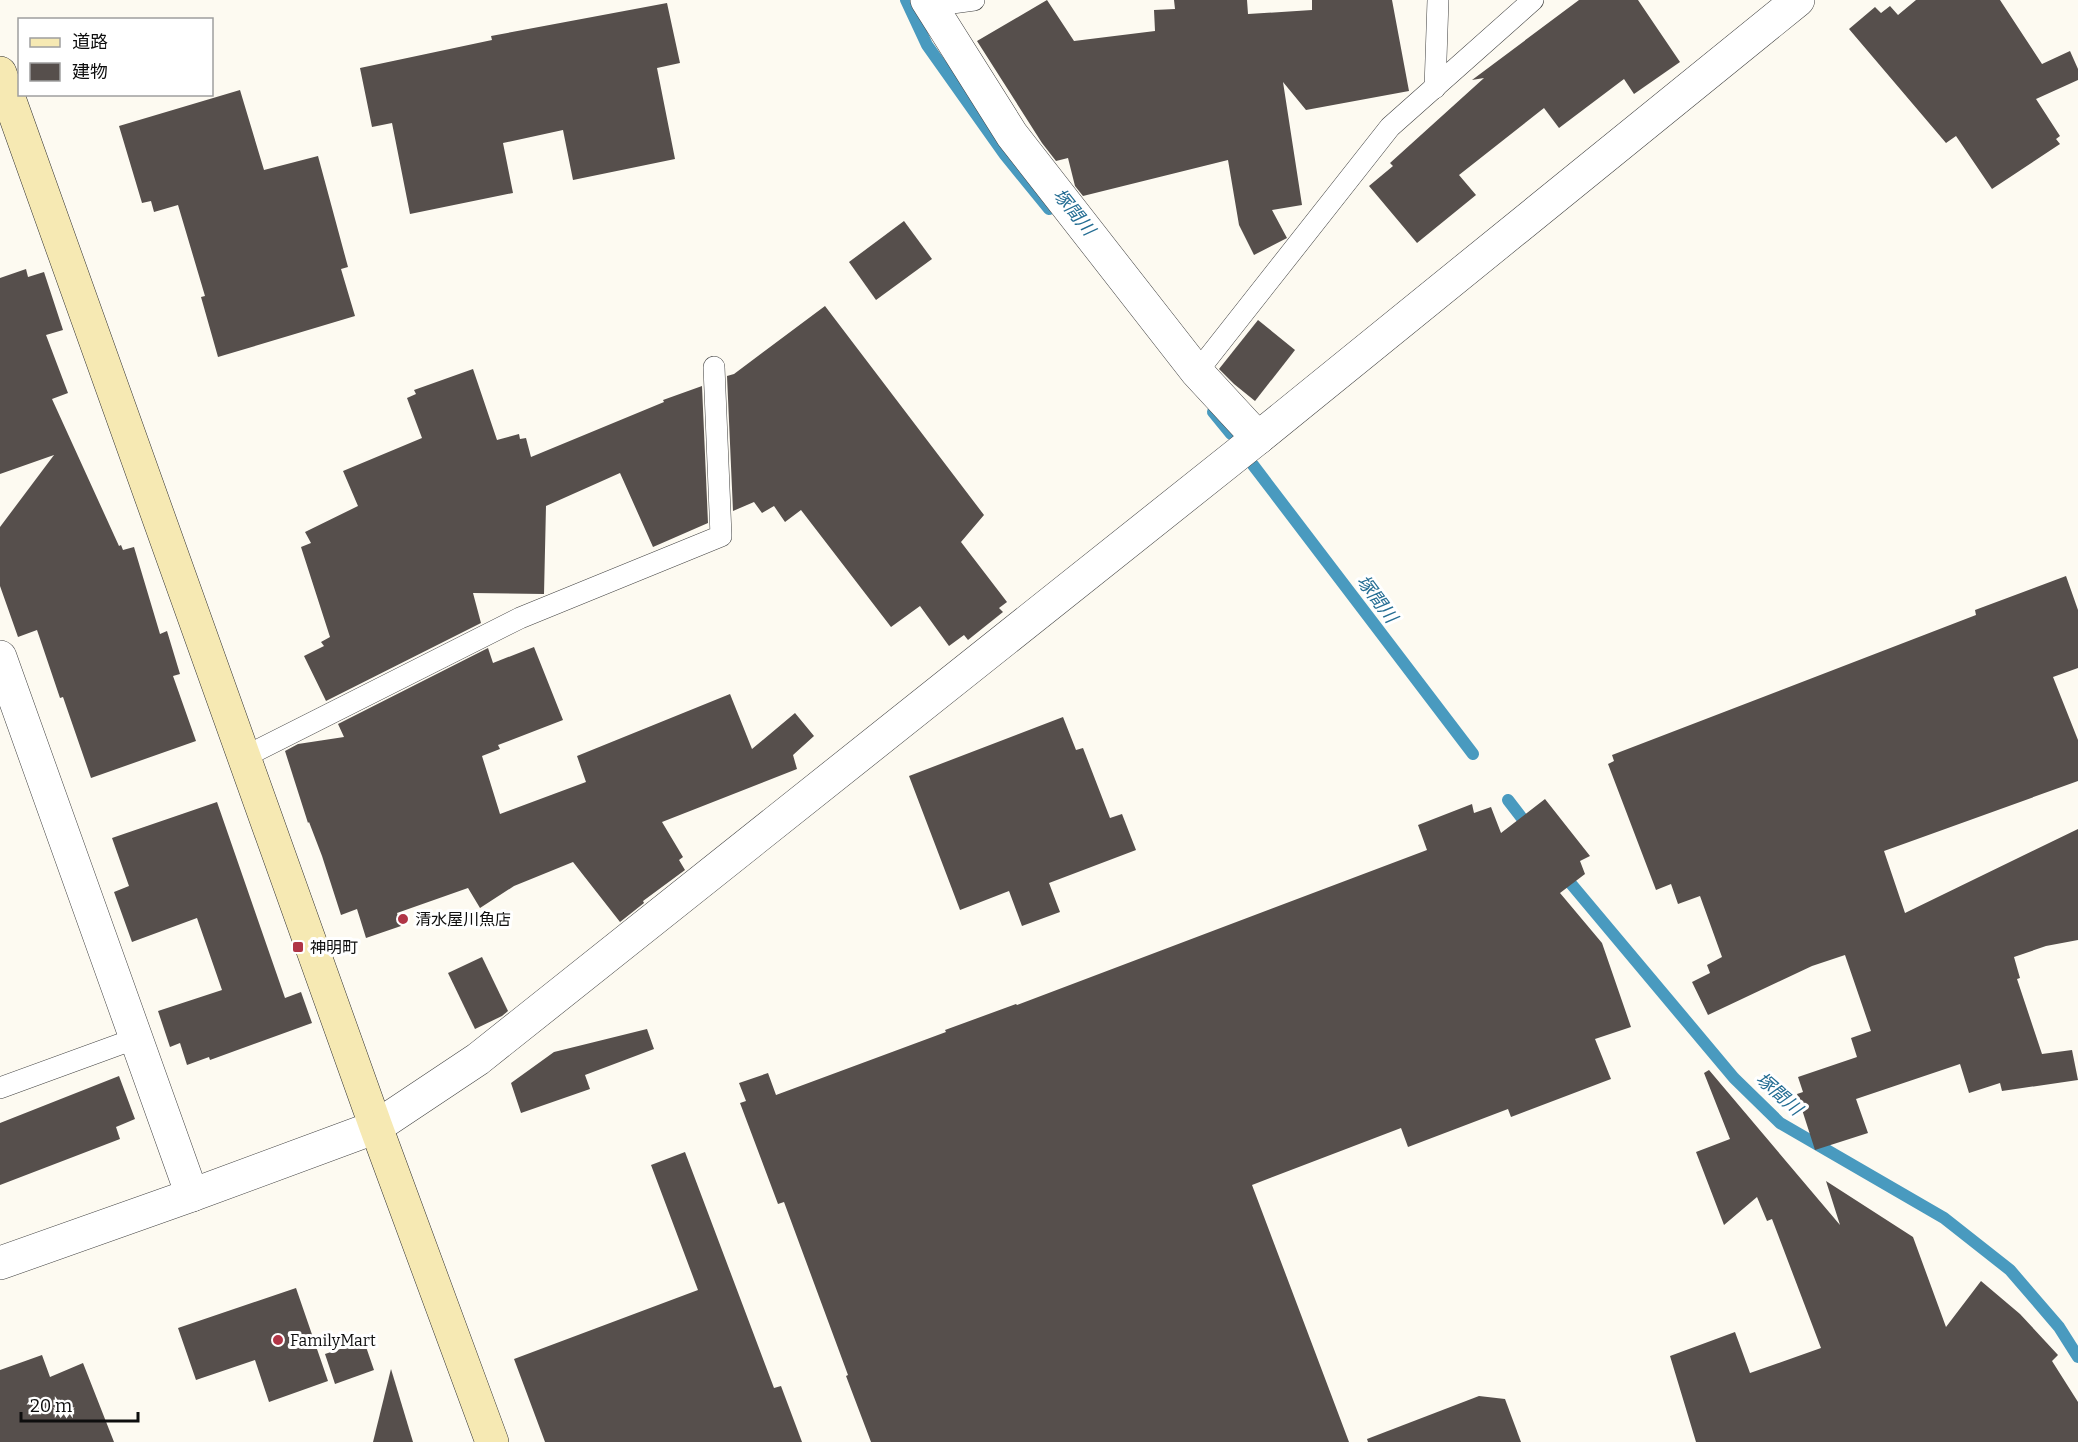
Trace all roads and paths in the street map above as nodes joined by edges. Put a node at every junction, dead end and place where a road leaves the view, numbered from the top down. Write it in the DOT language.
graph roads {
  1 [pos="974,0"];
  2 [pos="1438,0"];
  3 [pos="1533,0"];
  4 [pos="1798,0"];
  5 [pos="929,3"];
  6 [pos="0,73"];
  7 [pos="1435,88"];
  8 [pos="8,121"];
  9 [pos="714,367"];
  10 [pos="1197,372"];
  11 [pos="1258,438"];
  12 [pos="0,657"];
  13 [pos="244,757"];
  14 [pos="137,1038"];
  15 [pos="0,1088"];
  16 [pos="376,1126"];
  17 [pos="192,1195"];
  18 [pos="0,1263"];
  19 [pos="492,1442"];
  1 -- 5 [label="lane"];
  2 -- 7 [label="lane"];
  3 -- 7 [label="lane"];
  4 -- 11 [label="street"];
  5 -- 10 [label="street"];
  6 -- 8 [label="street"];
  7 -- 10 [label="lane"];
  8 -- 13 [label="street"];
  9 -- 13 [label="lane"];
  10 -- 11 [label="street"];
  11 -- 16 [label="street"];
  12 -- 14 [label="street"];
  13 -- 16 [label="street"];
  14 -- 15 [label="lane"];
  14 -- 17 [label="street"];
  16 -- 17 [label="street"];
  16 -- 19 [label="street"];
  17 -- 18 [label="street"];
}
